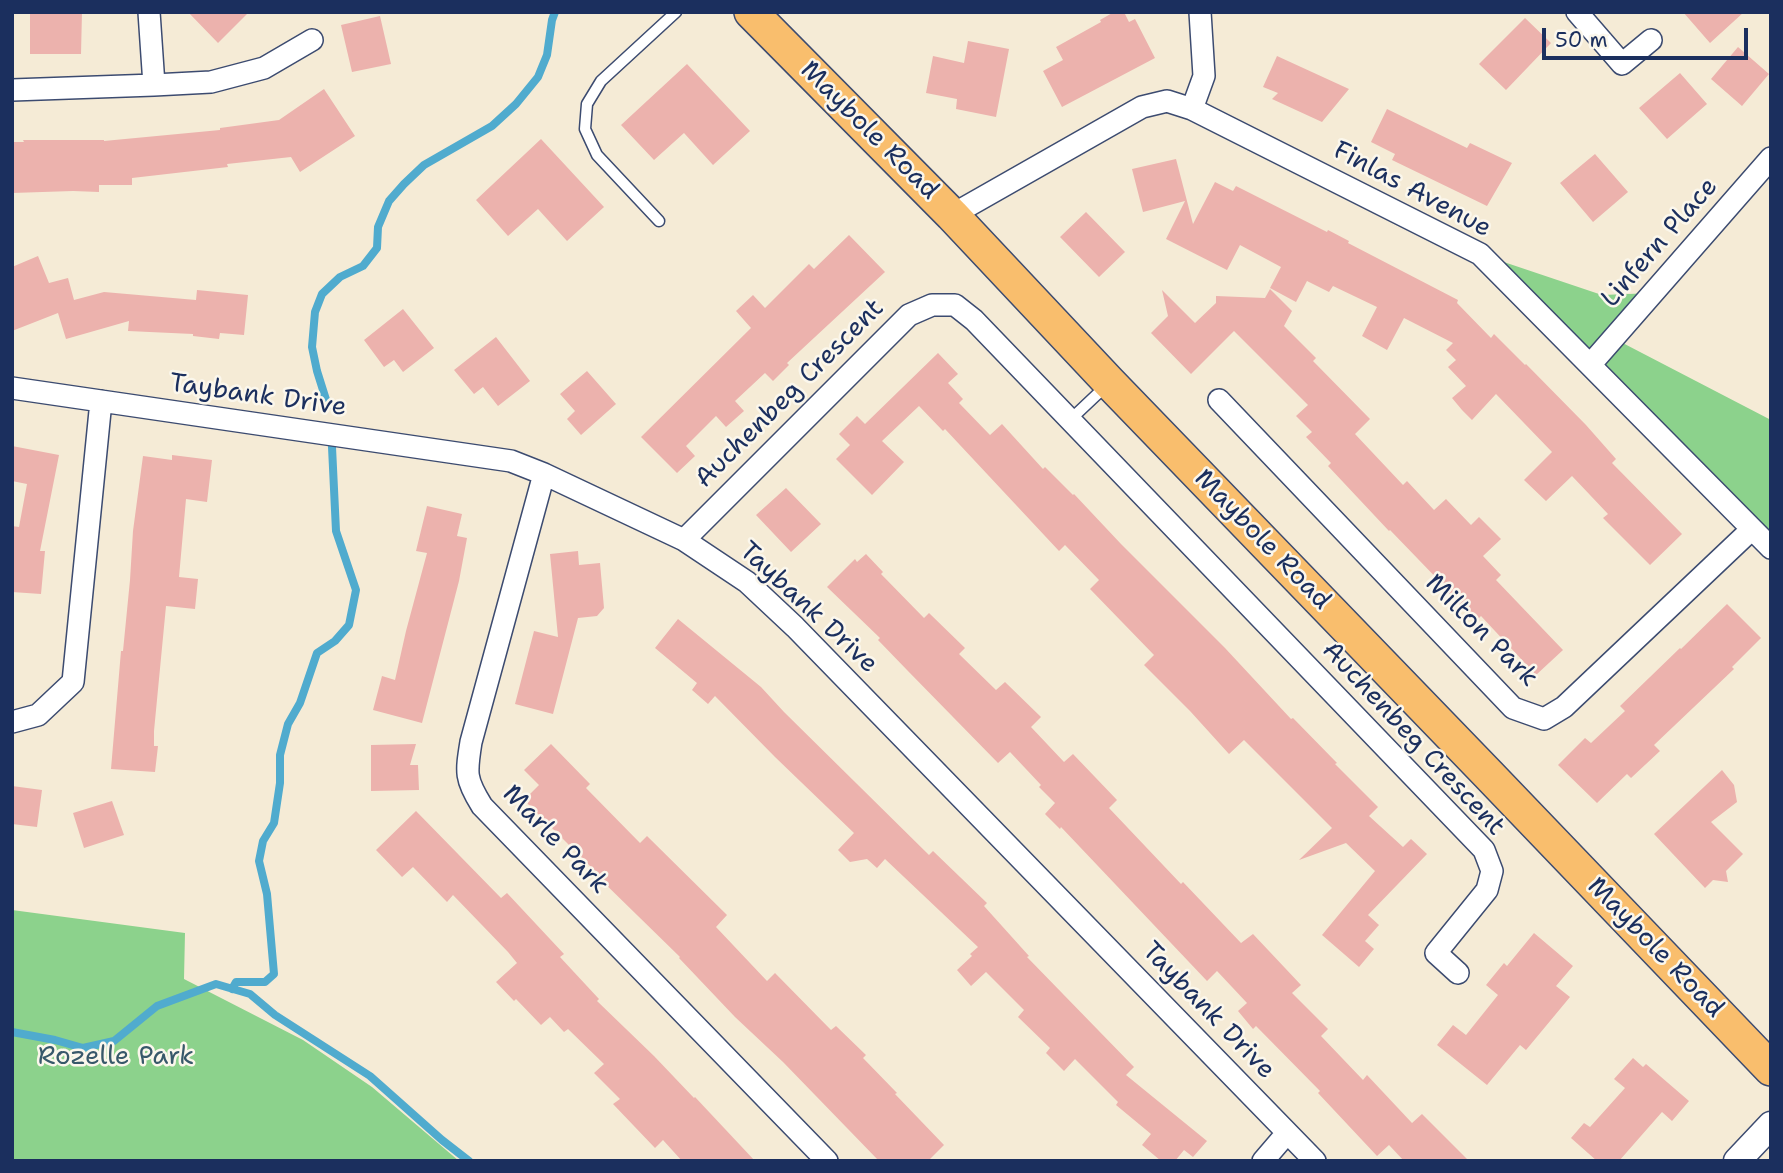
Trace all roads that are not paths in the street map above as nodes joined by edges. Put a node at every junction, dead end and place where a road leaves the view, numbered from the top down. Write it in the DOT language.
graph roads {
  1 [pos="149,12"];
  2 [pos="676,12"];
  3 [pos="751,12"];
  4 [pos="1200,12"];
  5 [pos="1577,12"];
  6 [pos="312,40"];
  7 [pos="1651,40"];
  8 [pos="154,85"];
  9 [pos="12,90"];
  10 [pos="1192,109"];
  11 [pos="1771,158"];
  12 [pos="952,215"];
  13 [pos="659,220"];
  14 [pos="1590,365"];
  15 [pos="1109,382"];
  16 [pos="12,388"];
  17 [pos="1219,400"];
  18 [pos="101,401"];
  19 [pos="1071,419"];
  20 [pos="544,474"];
  21 [pos="1752,529"];
  22 [pos="684,540"];
  23 [pos="1771,548"];
  24 [pos="12,722"];
  25 [pos="1458,973"];
  26 [pos="1771,1069"];
  27 [pos="1771,1125"];
  28 [pos="1287,1133"];
  29 [pos="827,1161"];
  30 [pos="1263,1161"];
  31 [pos="1315,1161"];
  32 [pos="1737,1161"];
  1 -- 8 [label="street"];
  2 -- 13 [label="lane"];
  3 -- 12 [label="main road, Maybole Road"];
  4 -- 10 [label="street"];
  5 -- 7 [label="street"];
  6 -- 8 [label="street"];
  8 -- 9 [label="street"];
  10 -- 12 [label="street, Finlas Avenue"];
  10 -- 14 [label="street, Finlas Avenue"];
  11 -- 14 [label="street, Linfern Place"];
  12 -- 15 [label="main road, Maybole Road"];
  14 -- 21 [label="street, Finlas Avenue"];
  15 -- 19 [label="lane"];
  15 -- 26 [label="main road, Maybole Road"];
  16 -- 18 [label="street, Taybank Drive"];
  17 -- 21 [label="street, Milton Park"];
  18 -- 20 [label="street, Taybank Drive"];
  18 -- 24 [label="street"];
  19 -- 22 [label="street, Auchenbeg Crescent"];
  19 -- 25 [label="street, Auchenbeg Crescent"];
  20 -- 22 [label="street, Taybank Drive"];
  20 -- 29 [label="street, Marle Park"];
  21 -- 23 [label="street, Finlas Avenue"];
  22 -- 28 [label="street, Taybank Drive"];
  27 -- 32 [label="street"];
  28 -- 30 [label="street"];
  28 -- 31 [label="street, Taybank Drive"];
}
